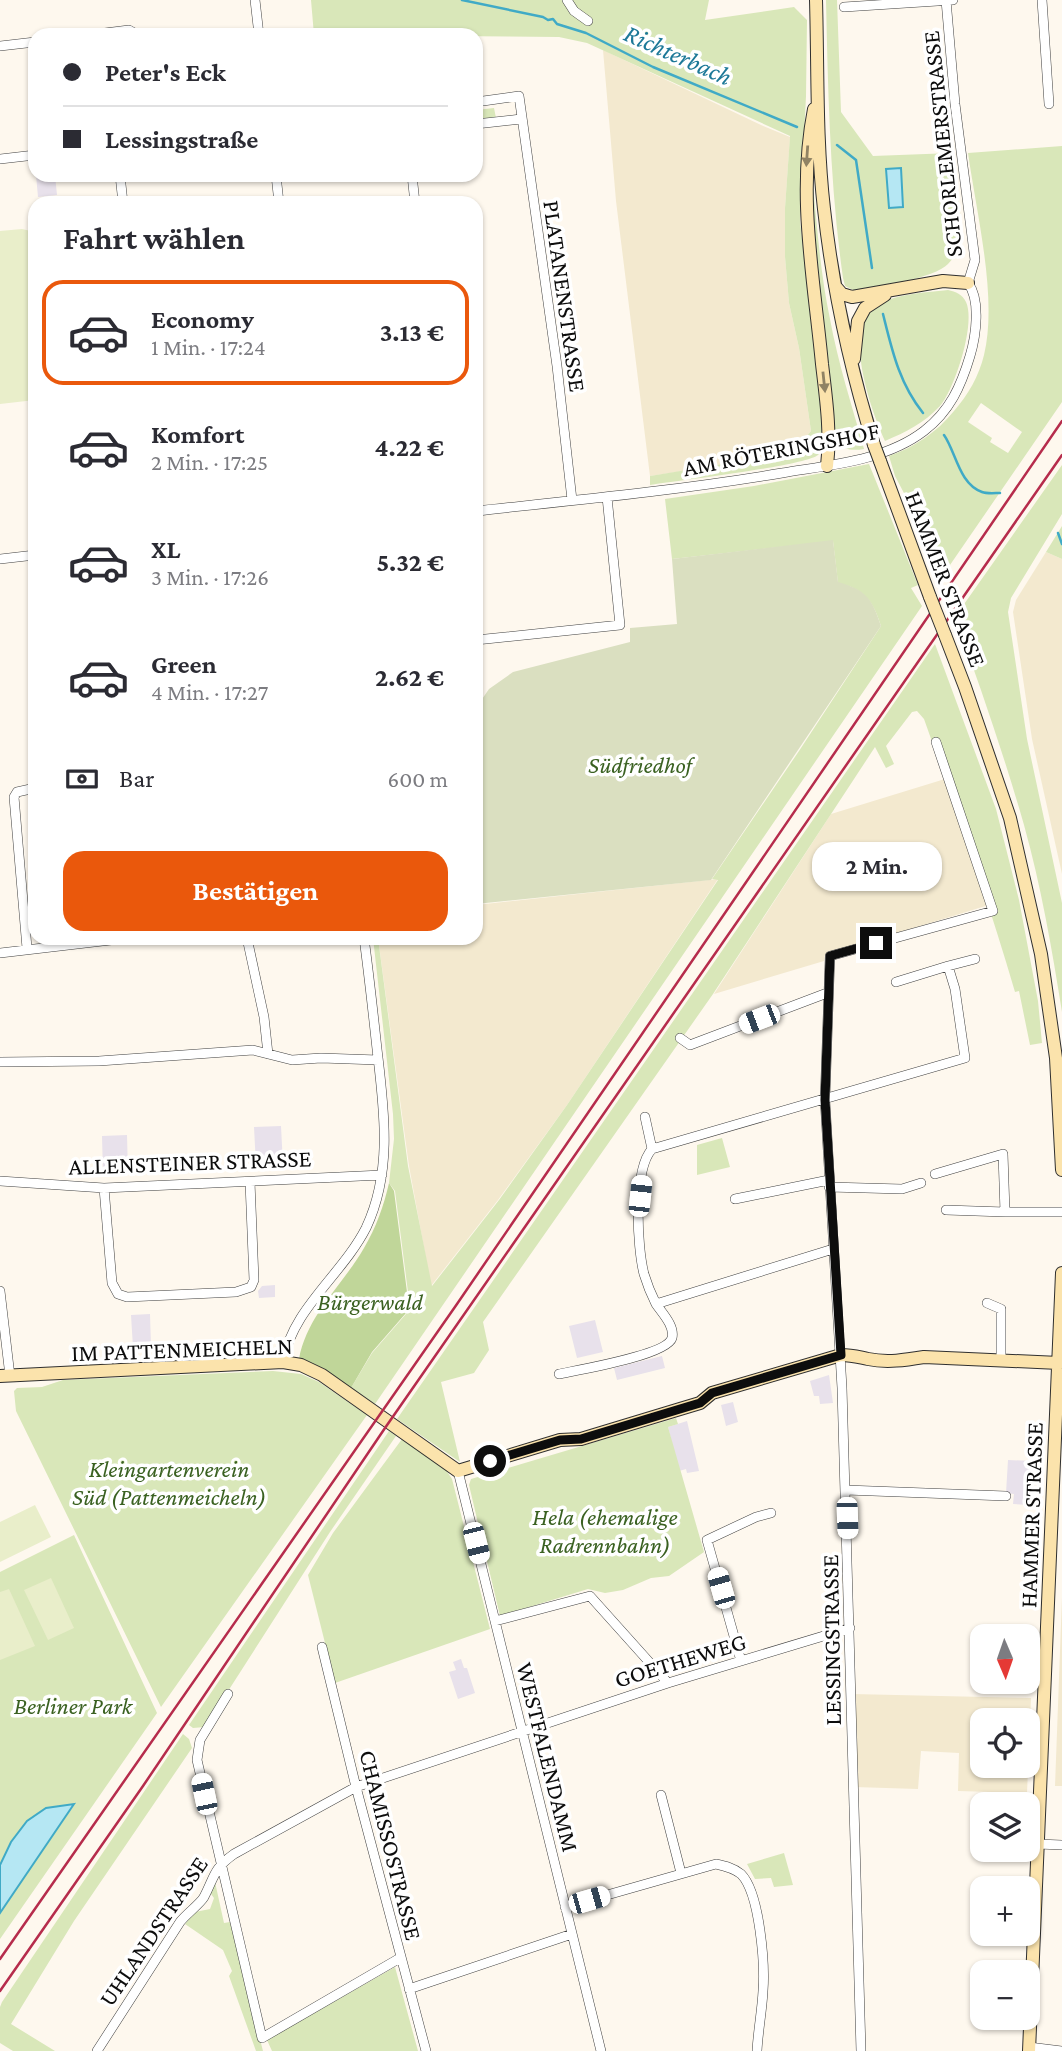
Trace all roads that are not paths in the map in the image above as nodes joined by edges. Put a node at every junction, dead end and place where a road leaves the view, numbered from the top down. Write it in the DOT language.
graph roads {
  1 [pos="255,0"];
  2 [pos="568,0"];
  3 [pos="816,0"];
  4 [pos="946,0"];
  5 [pos="953,0"];
  6 [pos="1042,0"];
  7 [pos="844,7"];
  8 [pos="588,21"];
  9 [pos="258,28"];
  10 [pos="28,42"];
  11 [pos="0,46"];
  12 [pos="818,89"];
  13 [pos="483,101"];
  14 [pos="1049,104"];
  15 [pos="521,119"];
  16 [pos="483,123"];
  17 [pos="28,156"];
  18 [pos="0,159"];
  19 [pos="968,284"];
  20 [pos="834,286"];
  21 [pos="890,292"];
  22 [pos="854,377"];
  23 [pos="827,466"];
  24 [pos="607,497"];
  25 [pos="572,500"];
  26 [pos="483,510"];
  27 [pos="28,556"];
  28 [pos="0,559"];
  29 [pos="483,639"];
  30 [pos="936,742"];
  31 [pos="28,790"];
  32 [pos="57,945"];
  33 [pos="249,945"];
  34 [pos="365,945"];
  35 [pos="27,948"];
  36 [pos="0,953"];
  37 [pos="975,959"];
  38 [pos="948,966"];
  39 [pos="896,982"];
  40 [pos="827,993"];
  41 [pos="680,1038"];
  42 [pos="268,1054"];
  43 [pos="379,1060"];
  44 [pos="0,1062"];
  45 [pos="825,1100"];
  46 [pos="645,1117"];
  47 [pos="652,1149"];
  48 [pos="1062,1170"];
  49 [pos="936,1174"];
  50 [pos="382,1175"];
  51 [pos="0,1181"];
  52 [pos="250,1182"];
  53 [pos="829,1183"];
  54 [pos="921,1183"];
  55 [pos="104,1188"];
  56 [pos="735,1199"];
  57 [pos="946,1210"];
  58 [pos="1005,1212"];
  59 [pos="1062,1212"];
  60 [pos="833,1249"];
  61 [pos="1062,1273"];
  62 [pos="0,1291"];
  63 [pos="987,1303"];
  64 [pos="656,1304"];
  65 [pos="1061,1327"];
  66 [pos="841,1355"];
  67 [pos="1001,1360"];
  68 [pos="283,1362"];
  69 [pos="1059,1363"];
  70 [pos="559,1374"];
  71 [pos="5,1376"];
  72 [pos="458,1471"];
  73 [pos="846,1490"];
  74 [pos="1006,1496"];
  75 [pos="771,1513"];
  76 [pos="495,1621"];
  77 [pos="850,1628"];
  78 [pos="323,1647"];
  79 [pos="741,1661"];
  80 [pos="668,1684"];
  81 [pos="228,1694"];
  82 [pos="522,1731"];
  83 [pos="356,1787"];
  84 [pos="660,1795"];
  85 [pos="1040,1798"];
  86 [pos="1040,1844"];
  87 [pos="1062,1845"];
  88 [pos="1037,1862"];
  89 [pos="219,1864"];
  90 [pos="681,1873"];
  91 [pos="565,1907"];
  92 [pos="572,1934"];
  93 [pos="400,1958"];
  94 [pos="409,1989"];
  95 [pos="1029,2049"];
  96 [pos="97,2051"];
  97 [pos="426,2051"];
  98 [pos="601,2051"];
  99 [pos="757,2051"];
  100 [pos="861,2051"];
  101 [pos="1062,2051"];
  1 -- 9 [label="street"];
  2 -- 8 [label="street"];
  3 -- 12 [label="main road, HAMMER STRASSE"];
  4 -- 5 [label="street"];
  4 -- 7 [label="street"];
  4 -- 19 [label="street, SCHORLEMERSTRASSE"];
  6 -- 14 [label="street"];
  10 -- 11 [label="street"];
  12 -- 20 [label="main road, HAMMER STRASSE"];
  12 -- 23 [label="main road, one-way"];
  13 -- 15 [label="street, PLATANENSTRASSE"];
  15 -- 16 [label="street"];
  15 -- 25 [label="street, PLATANENSTRASSE"];
  17 -- 18 [label="street"];
  19 -- 21 [label="main road"];
  19 -- 23 [label="street, AM RÖTERINGSHOF"];
  20 -- 21 [label="main road"];
  20 -- 22 [label="main road, HAMMER STRASSE"];
  21 -- 22 [label="main road"];
  22 -- 48 [label="main road, HAMMER STRASSE, bridge"];
  23 -- 24 [label="street, AM RÖTERINGSHOF"];
  24 -- 25 [label="street, AM RÖTERINGSHOF"];
  24 -- 29 [label="street"];
  25 -- 26 [label="street, AM RÖTERINGSHOF"];
  27 -- 28 [label="street"];
  30 -- 40 [label="street, LESSINGSTRASSE"];
  31 -- 35 [label="street"];
  32 -- 35 [label="street"];
  33 -- 42 [label="street"];
  34 -- 43 [label="street"];
  35 -- 36 [label="street"];
  37 -- 38 [label="street"];
  38 -- 39 [label="street"];
  38 -- 45 [label="street"];
  40 -- 41 [label="street"];
  40 -- 45 [label="street, LESSINGSTRASSE"];
  42 -- 43 [label="street"];
  42 -- 44 [label="street"];
  43 -- 50 [label="street"];
  45 -- 47 [label="street"];
  45 -- 53 [label="street, LESSINGSTRASSE"];
  46 -- 47 [label="street"];
  47 -- 64 [label="street"];
  49 -- 58 [label="street"];
  50 -- 52 [label="street, ALLENSTEINER STRASSE"];
  50 -- 68 [label="street"];
  51 -- 55 [label="street, ALLENSTEINER STRASSE"];
  52 -- 55 [label="street, ALLENSTEINER STRASSE"];
  52 -- 55 [label="street"];
  53 -- 54 [label="street"];
  53 -- 56 [label="street"];
  53 -- 60 [label="street, LESSINGSTRASSE"];
  57 -- 58 [label="street"];
  58 -- 59 [label="street"];
  60 -- 64 [label="street"];
  60 -- 66 [label="street, LESSINGSTRASSE"];
  61 -- 65 [label="main road, HAMMER STRASSE"];
  62 -- 71 [label="street"];
  63 -- 67 [label="street"];
  64 -- 70 [label="street"];
  65 -- 69 [label="main road, HAMMER STRASSE"];
  66 -- 67 [label="main road"];
  66 -- 72 [label="main road"];
  66 -- 73 [label="street, LESSINGSTRASSE"];
  67 -- 69 [label="main road"];
  68 -- 71 [label="main road, IM PATTENMEICHELN"];
  68 -- 72 [label="main road, IM PATTENMEICHELN"];
  69 -- 85 [label="main road, HAMMER STRASSE"];
  72 -- 76 [label="street, WESTFALENDAMM"];
  73 -- 74 [label="street"];
  73 -- 77 [label="street, LESSINGSTRASSE"];
  75 -- 79 [label="street"];
  76 -- 80 [label="street"];
  76 -- 82 [label="street, WESTFALENDAMM"];
  77 -- 79 [label="street, GOETHEWEG"];
  77 -- 100 [label="street, LESSINGSTRASSE"];
  78 -- 83 [label="street, CHAMISSOSTRASSE"];
  79 -- 80 [label="street, GOETHEWEG"];
  80 -- 82 [label="street, GOETHEWEG"];
  81 -- 89 [label="street"];
  82 -- 83 [label="street, UHLANDSTRASSE"];
  82 -- 91 [label="street, WESTFALENDAMM"];
  83 -- 89 [label="street, UHLANDSTRASSE"];
  83 -- 93 [label="street, CHAMISSOSTRASSE"];
  84 -- 90 [label="street"];
  86 -- 87 [label="street"];
  88 -- 95 [label="main road, HAMMER STRASSE"];
  89 -- 93 [label="street"];
  89 -- 96 [label="street, UHLANDSTRASSE"];
  90 -- 91 [label="street"];
  90 -- 99 [label="street"];
  91 -- 92 [label="street, WESTFALENDAMM"];
  92 -- 94 [label="street"];
  92 -- 98 [label="street, WESTFALENDAMM"];
  93 -- 94 [label="street, CHAMISSOSTRASSE"];
  94 -- 97 [label="street, CHAMISSOSTRASSE"];
  95 -- 101 [label="street"];
}
